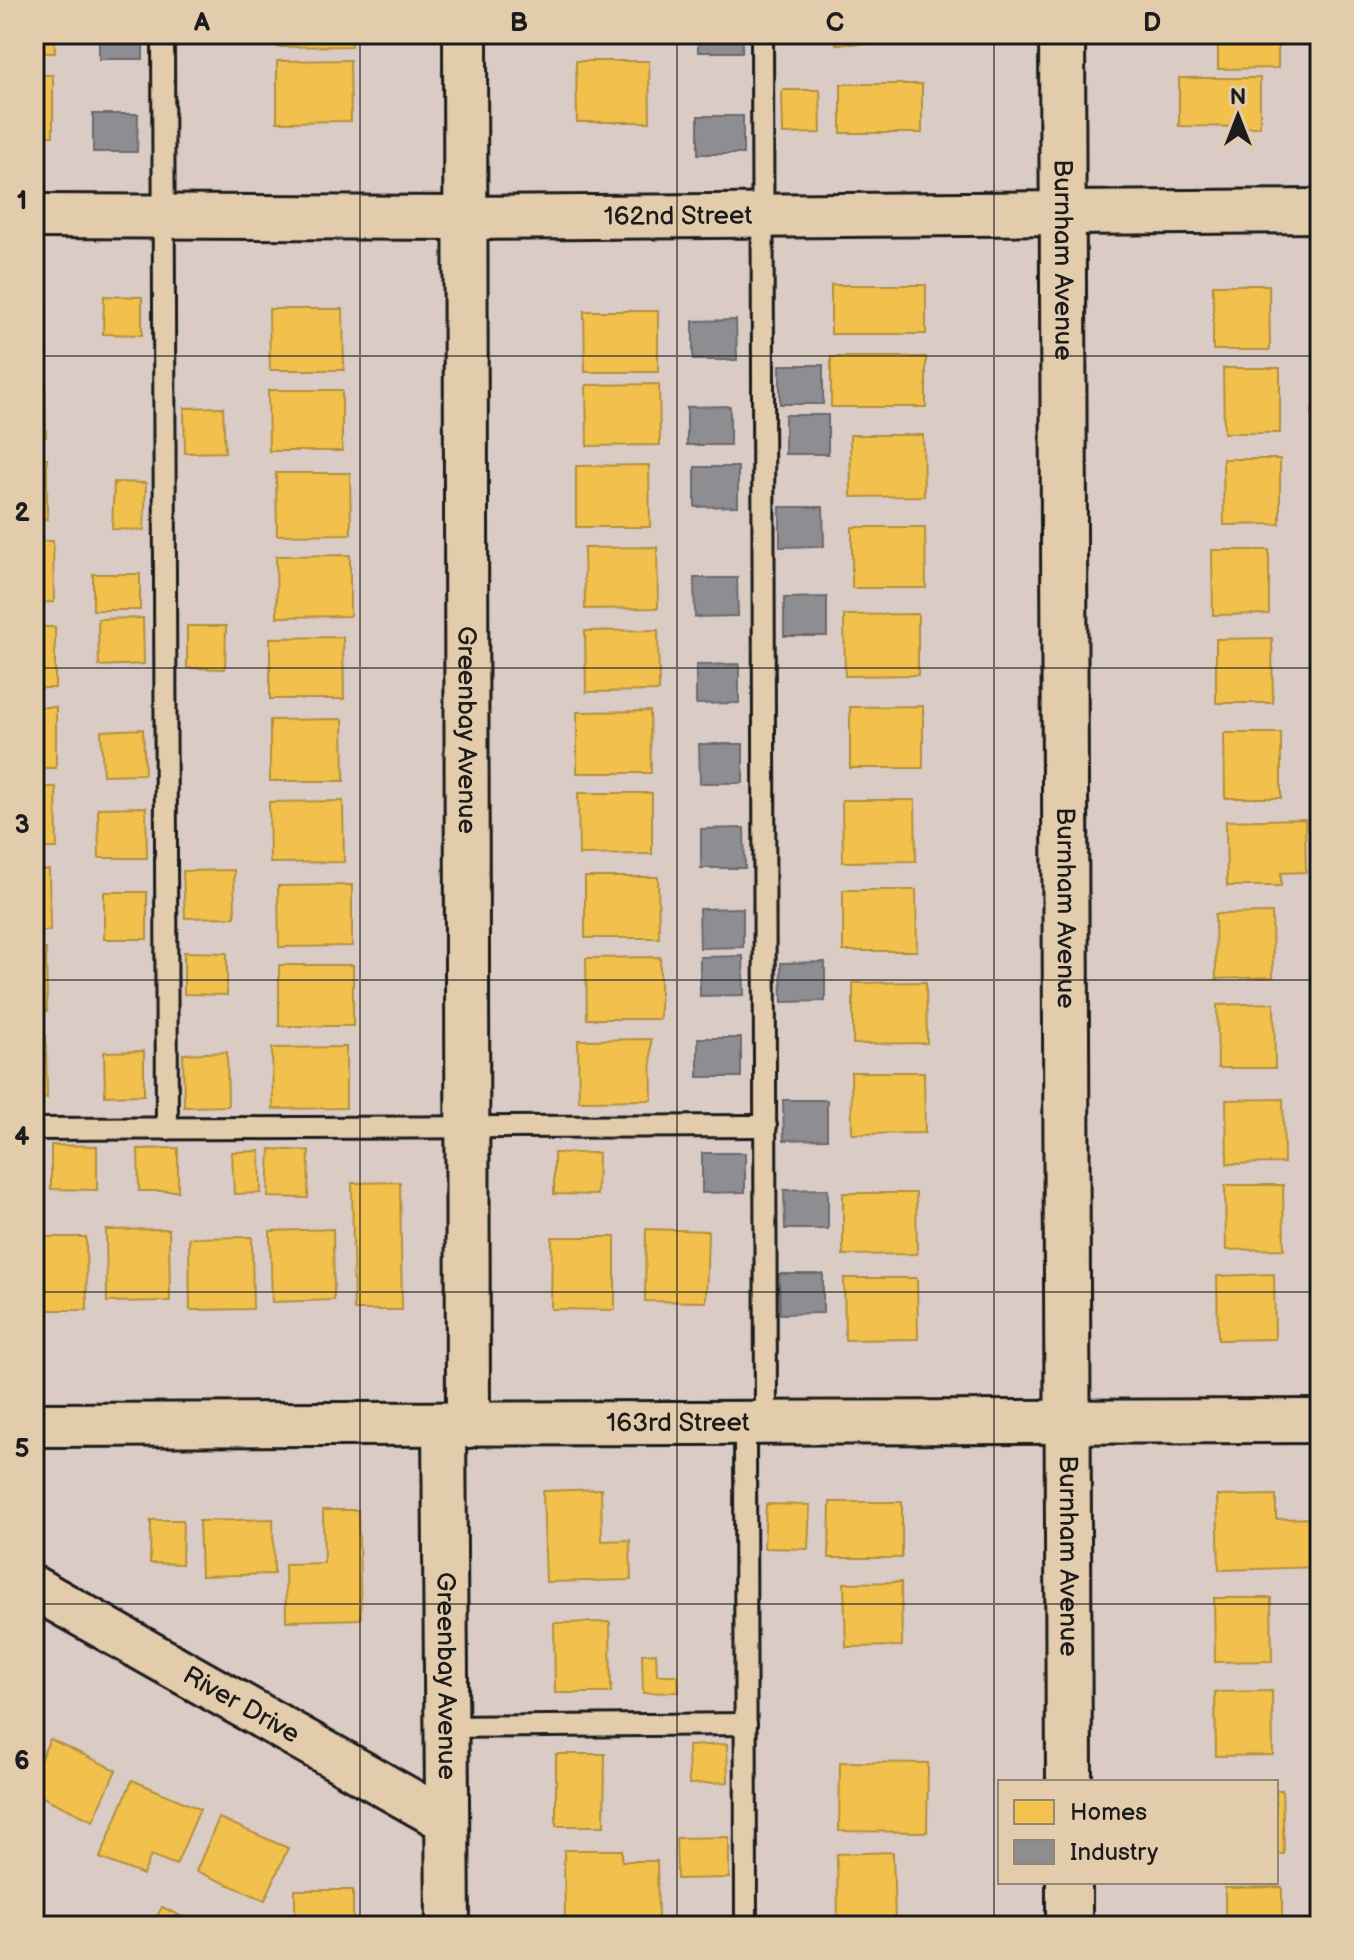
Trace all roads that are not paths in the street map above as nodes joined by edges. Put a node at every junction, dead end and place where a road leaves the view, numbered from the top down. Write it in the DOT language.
graph roads {
  1 [pos="163,34"];
  2 [pos="465,34"];
  3 [pos="762,34"];
  4 [pos="1062,34"];
  5 [pos="1320,211"];
  6 [pos="1063,213"];
  7 [pos="34,216"];
  8 [pos="763,216"];
  9 [pos="164,217"];
  10 [pos="466,218"];
  11 [pos="766,1126"];
  12 [pos="467,1128"];
  13 [pos="34,1129"];
  14 [pos="167,1129"];
  15 [pos="1069,1420"];
  16 [pos="1320,1421"];
  17 [pos="756,1423"];
  18 [pos="34,1425"];
  19 [pos="456,1426"];
  20 [pos="34,1588"];
  21 [pos="746,1724"];
  22 [pos="446,1727"];
  23 [pos="1069,1780"];
  24 [pos="447,1821"];
  25 [pos="1069,1884"];
  26 [pos="448,1926"];
  27 [pos="746,1926"];
  28 [pos="1069,1926"];
  1 -- 9 [label="lane"];
  2 -- 10 [label="street, Greenbay Avenue"];
  3 -- 8 [label="lane"];
  4 -- 6 [label="main road, Burnham Avenue"];
  5 -- 6 [label="street, 162nd Street"];
  6 -- 8 [label="street, 162nd Street"];
  6 -- 15 [label="main road, Burnham Avenue"];
  7 -- 9 [label="street, 162nd Street"];
  8 -- 10 [label="street, 162nd Street"];
  8 -- 11 [label="lane"];
  9 -- 10 [label="street, 162nd Street"];
  9 -- 14 [label="lane"];
  10 -- 12 [label="street, Greenbay Avenue"];
  11 -- 12 [label="lane"];
  11 -- 17 [label="lane"];
  12 -- 14 [label="lane"];
  12 -- 19 [label="street, Greenbay Avenue"];
  13 -- 14 [label="lane"];
  15 -- 16 [label="street, 163rd Street"];
  15 -- 17 [label="street, 163rd Street"];
  15 -- 23 [label="main road, Burnham Avenue"];
  17 -- 19 [label="street, 163rd Street"];
  17 -- 21 [label="lane"];
  18 -- 19 [label="street, 163rd Street"];
  19 -- 22 [label="street, Greenbay Avenue"];
  20 -- 24 [label="street, River Drive"];
  21 -- 22 [label="lane"];
  21 -- 27 [label="lane"];
  22 -- 24 [label="street, Greenbay Avenue"];
  24 -- 26 [label="street, Greenbay Avenue"];
  25 -- 28 [label="main road"];
}
